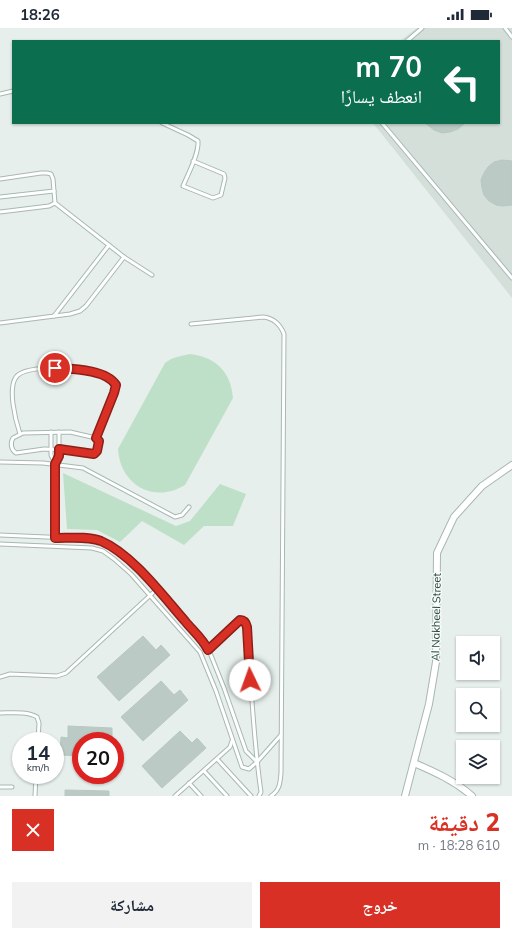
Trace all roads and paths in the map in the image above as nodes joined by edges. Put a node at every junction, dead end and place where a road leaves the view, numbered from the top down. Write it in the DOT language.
graph roads {
  1 [pos="422,28"];
  2 [pos="505,28"];
  3 [pos="512,37"];
  4 [pos="408,40"];
  5 [pos="12,91"];
  6 [pos="0,94"];
  7 [pos="164,124"];
  8 [pos="383,124"];
  9 [pos="193,161"];
  10 [pos="0,178"];
  11 [pos="54,191"];
  12 [pos="0,197"];
  13 [pos="55,203"];
  14 [pos="0,212"];
  15 [pos="109,245"];
  16 [pos="124,257"];
  17 [pos="152,275"];
  18 [pos="512,278"];
  19 [pos="54,316"];
  20 [pos="0,323"];
  21 [pos="191,324"];
  22 [pos="51,432"];
  23 [pos="59,432"];
  24 [pos="20,434"];
  25 [pos="96,438"];
  26 [pos="51,449"];
  27 [pos="59,449"];
  28 [pos="0,462"];
  29 [pos="55,464"];
  30 [pos="512,465"];
  31 [pos="188,507"];
  32 [pos="0,535"];
  33 [pos="55,538"];
  34 [pos="0,544"];
  35 [pos="157,589"];
  36 [pos="151,595"];
  37 [pos="208,650"];
  38 [pos="0,678"];
  39 [pos="0,713"];
  40 [pos="38,732"];
  41 [pos="281,735"];
  42 [pos="232,739"];
  43 [pos="217,758"];
  44 [pos="257,762"];
  45 [pos="414,763"];
  46 [pos="204,771"];
  47 [pos="189,783"];
  48 [pos="36,784"];
  49 [pos="0,787"];
  50 [pos="12,787"];
  51 [pos="35,796"];
  52 [pos="176,796"];
  53 [pos="201,796"];
  54 [pos="226,796"];
  55 [pos="251,796"];
  56 [pos="259,796"];
  57 [pos="271,796"];
  58 [pos="405,796"];
  59 [pos="472,796"];
  1 -- 4 [label="lane"];
  2 -- 3 [label="lane"];
  5 -- 6 [label="lane"];
  7 -- 9 [label="lane"];
  8 -- 18 [label="lane"];
  9 -- 9 [label="lane"];
  10 -- 11 [label="lane"];
  11 -- 12 [label="lane"];
  11 -- 13 [label="lane"];
  13 -- 14 [label="lane"];
  13 -- 15 [label="lane"];
  15 -- 16 [label="lane"];
  15 -- 19 [label="lane"];
  16 -- 17 [label="lane"];
  16 -- 19 [label="lane"];
  19 -- 20 [label="lane"];
  21 -- 41 [label="lane"];
  22 -- 23 [label="lane"];
  22 -- 24 [label="lane"];
  22 -- 26 [label="lane"];
  23 -- 25 [label="lane"];
  23 -- 27 [label="lane"];
  24 -- 25 [label="lane"];
  24 -- 26 [label="lane"];
  25 -- 27 [label="lane"];
  26 -- 27 [label="lane"];
  26 -- 29 [label="lane"];
  27 -- 29 [label="lane"];
  28 -- 29 [label="lane"];
  29 -- 31 [label="lane"];
  29 -- 33 [label="lane"];
  30 -- 45 [label="street, Al Nakheel Street"];
  32 -- 33 [label="lane"];
  33 -- 35 [label="lane"];
  34 -- 36 [label="lane"];
  35 -- 36 [label="lane"];
  35 -- 37 [label="lane"];
  36 -- 38 [label="lane"];
  36 -- 42 [label="lane"];
  37 -- 44 [label="lane"];
  37 -- 44 [label="lane"];
  39 -- 40 [label="lane"];
  41 -- 44 [label="lane"];
  41 -- 57 [label="lane"];
  42 -- 43 [label="lane"];
  42 -- 44 [label="lane"];
  43 -- 46 [label="lane"];
  43 -- 55 [label="lane"];
  44 -- 56 [label="lane"];
  45 -- 58 [label="street, Al Nakheel Street"];
  45 -- 59 [label="street"];
  46 -- 47 [label="lane"];
  46 -- 54 [label="lane"];
  47 -- 52 [label="lane"];
  47 -- 53 [label="lane"];
  48 -- 51 [label="lane"];
  49 -- 50 [label="lane"];
}
